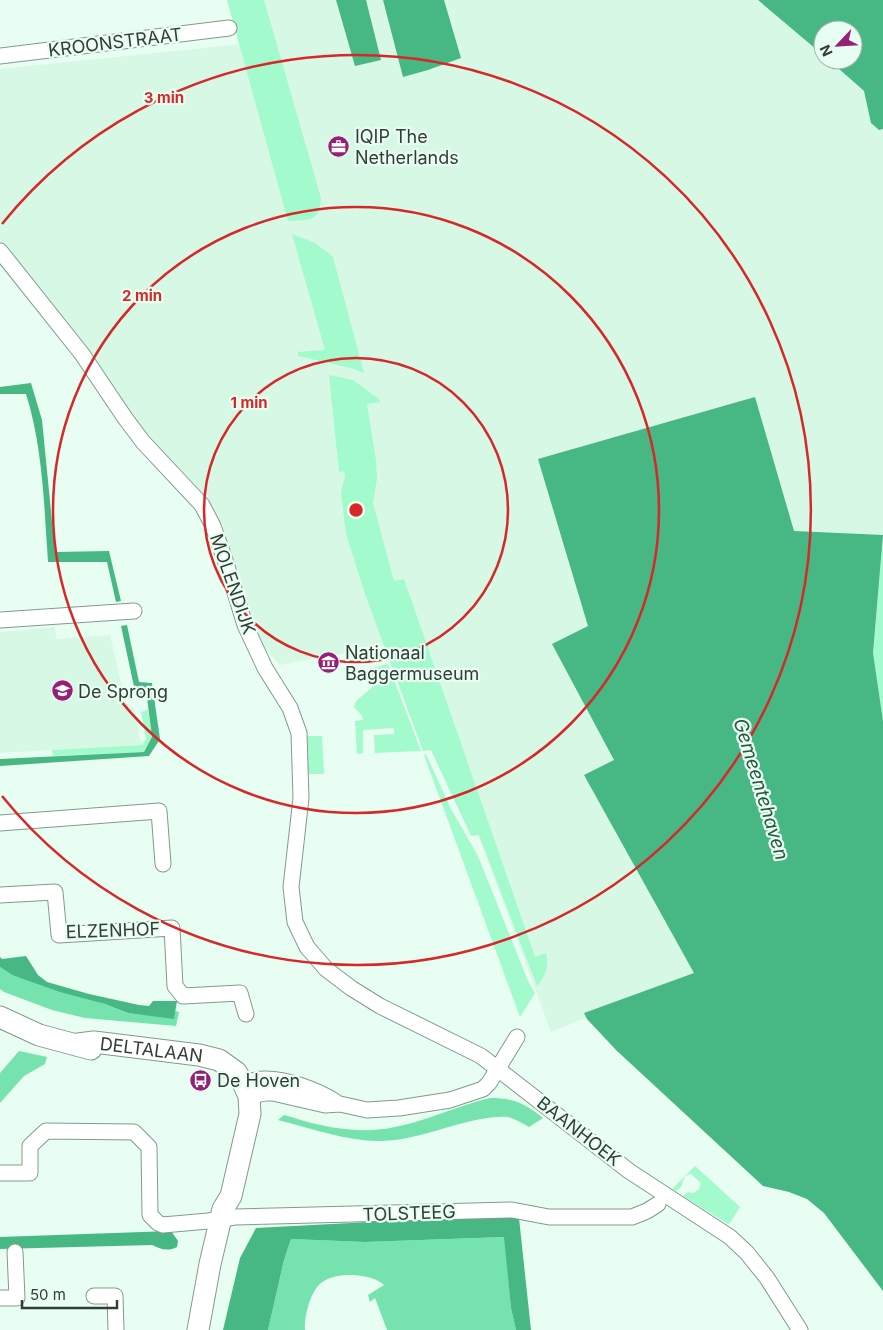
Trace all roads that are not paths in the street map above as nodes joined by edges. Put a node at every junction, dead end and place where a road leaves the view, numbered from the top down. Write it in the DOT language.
graph roads {
  1 [pos="229,28"];
  2 [pos="0,56"];
  3 [pos="0,251"];
  4 [pos="134,611"];
  5 [pos="0,620"];
  6 [pos="0,823"];
  7 [pos="163,864"];
  8 [pos="0,895"];
  9 [pos="326,969"];
  10 [pos="246,1014"];
  11 [pos="0,1017"];
  12 [pos="517,1037"];
  13 [pos="497,1068"];
  14 [pos="242,1092"];
  15 [pos="0,1173"];
  16 [pos="658,1204"];
  17 [pos="221,1214"];
  18 [pos="15,1252"];
  19 [pos="94,1296"];
  20 [pos="0,1298"];
  21 [pos="116,1330"];
  22 [pos="198,1330"];
  23 [pos="800,1330"];
  1 -- 2 [label="street, KROONSTRAAT"];
  3 -- 9 [label="street, MOLENDIJK"];
  4 -- 5 [label="street"];
  6 -- 7 [label="street"];
  8 -- 10 [label="street, ELZENHOF"];
  9 -- 13 [label="street, BAANHOEK"];
  11 -- 14 [label="street, DELTALAAN"];
  12 -- 13 [label="street"];
  13 -- 14 [label="street"];
  13 -- 23 [label="street, BAANHOEK"];
  14 -- 17 [label="street"];
  15 -- 17 [label="street, TOLSTEEG"];
  16 -- 17 [label="street, TOLSTEEG"];
  17 -- 22 [label="street"];
  18 -- 20 [label="street"];
  19 -- 21 [label="street"];
}
